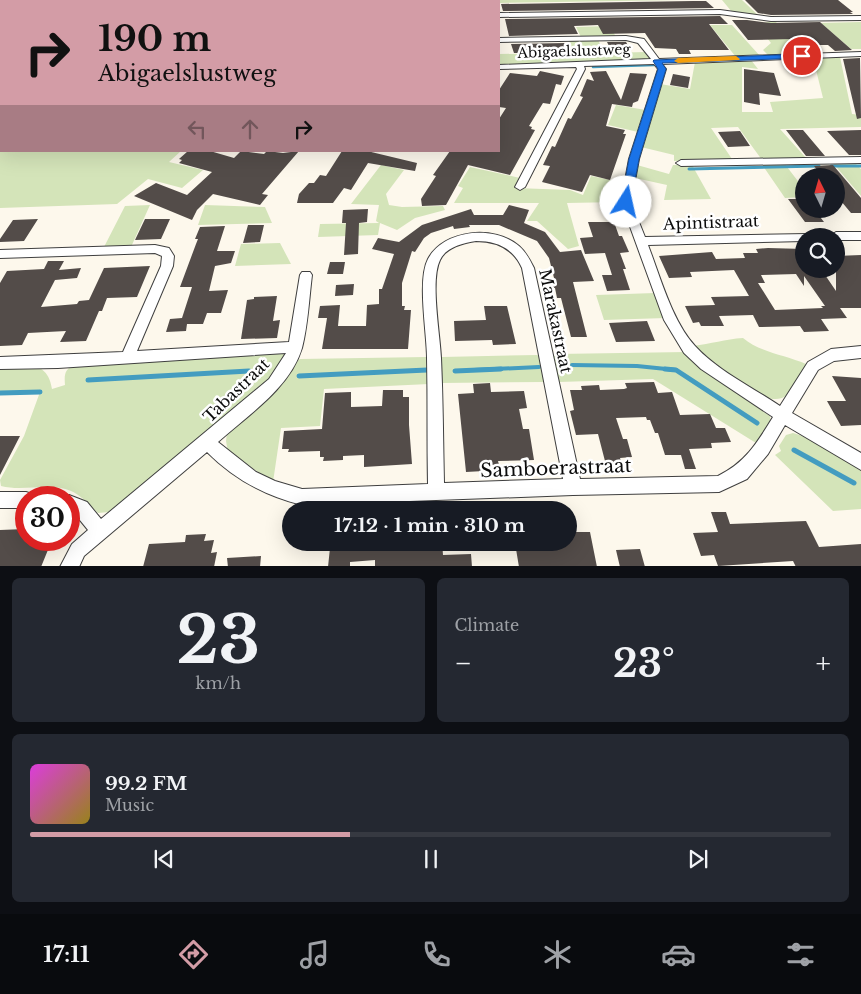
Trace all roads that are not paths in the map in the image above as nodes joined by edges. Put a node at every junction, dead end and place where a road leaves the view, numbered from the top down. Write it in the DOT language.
graph roads {
  1 [pos="500,15"];
  2 [pos="861,18"];
  3 [pos="500,38"];
  4 [pos="861,54"];
  5 [pos="657,61"];
  6 [pos="579,65"];
  7 [pos="500,67"];
  8 [pos="861,160"];
  9 [pos="681,163"];
  10 [pos="520,187"];
  11 [pos="845,236"];
  12 [pos="861,236"];
  13 [pos="795,237"];
  14 [pos="641,241"];
  15 [pos="0,254"];
  16 [pos="306,275"];
  17 [pos="295,347"];
  18 [pos="861,352"];
  19 [pos="128,357"];
  20 [pos="0,363"];
  21 [pos="782,416"];
  22 [pos="207,442"];
  23 [pos="861,462"];
  24 [pos="572,487"];
  25 [pos="436,492"];
  26 [pos="0,500"];
  27 [pos="15,500"];
  28 [pos="80,508"];
  29 [pos="100,531"];
  30 [pos="69,566"];
  1 -- 2 [label="street"];
  3 -- 5 [label="street"];
  4 -- 5 [label="street, Abigaelslustweg"];
  5 -- 6 [label="street, Abigaelslustweg"];
  5 -- 14 [label="street"];
  6 -- 7 [label="street, Abigaelslustweg"];
  6 -- 10 [label="street"];
  8 -- 9 [label="street"];
  11 -- 12 [label="street"];
  13 -- 14 [label="street, Apintistraat"];
  14 -- 21 [label="street, Apintistraat"];
  15 -- 19 [label="street"];
  16 -- 17 [label="street, Tabastraat"];
  17 -- 19 [label="street"];
  17 -- 22 [label="street, Tabastraat"];
  18 -- 21 [label="street, Samboerastraat"];
  19 -- 20 [label="street"];
  21 -- 23 [label="street, Apintistraat"];
  21 -- 24 [label="street, Samboerastraat"];
  22 -- 25 [label="street, Samboerastraat"];
  22 -- 29 [label="street, Tabastraat"];
  24 -- 25 [label="street, Samboerastraat"];
  24 -- 25 [label="street, Marakastraat"];
  26 -- 27 [label="street"];
  28 -- 29 [label="street"];
  29 -- 30 [label="street, Tabastraat"];
}
